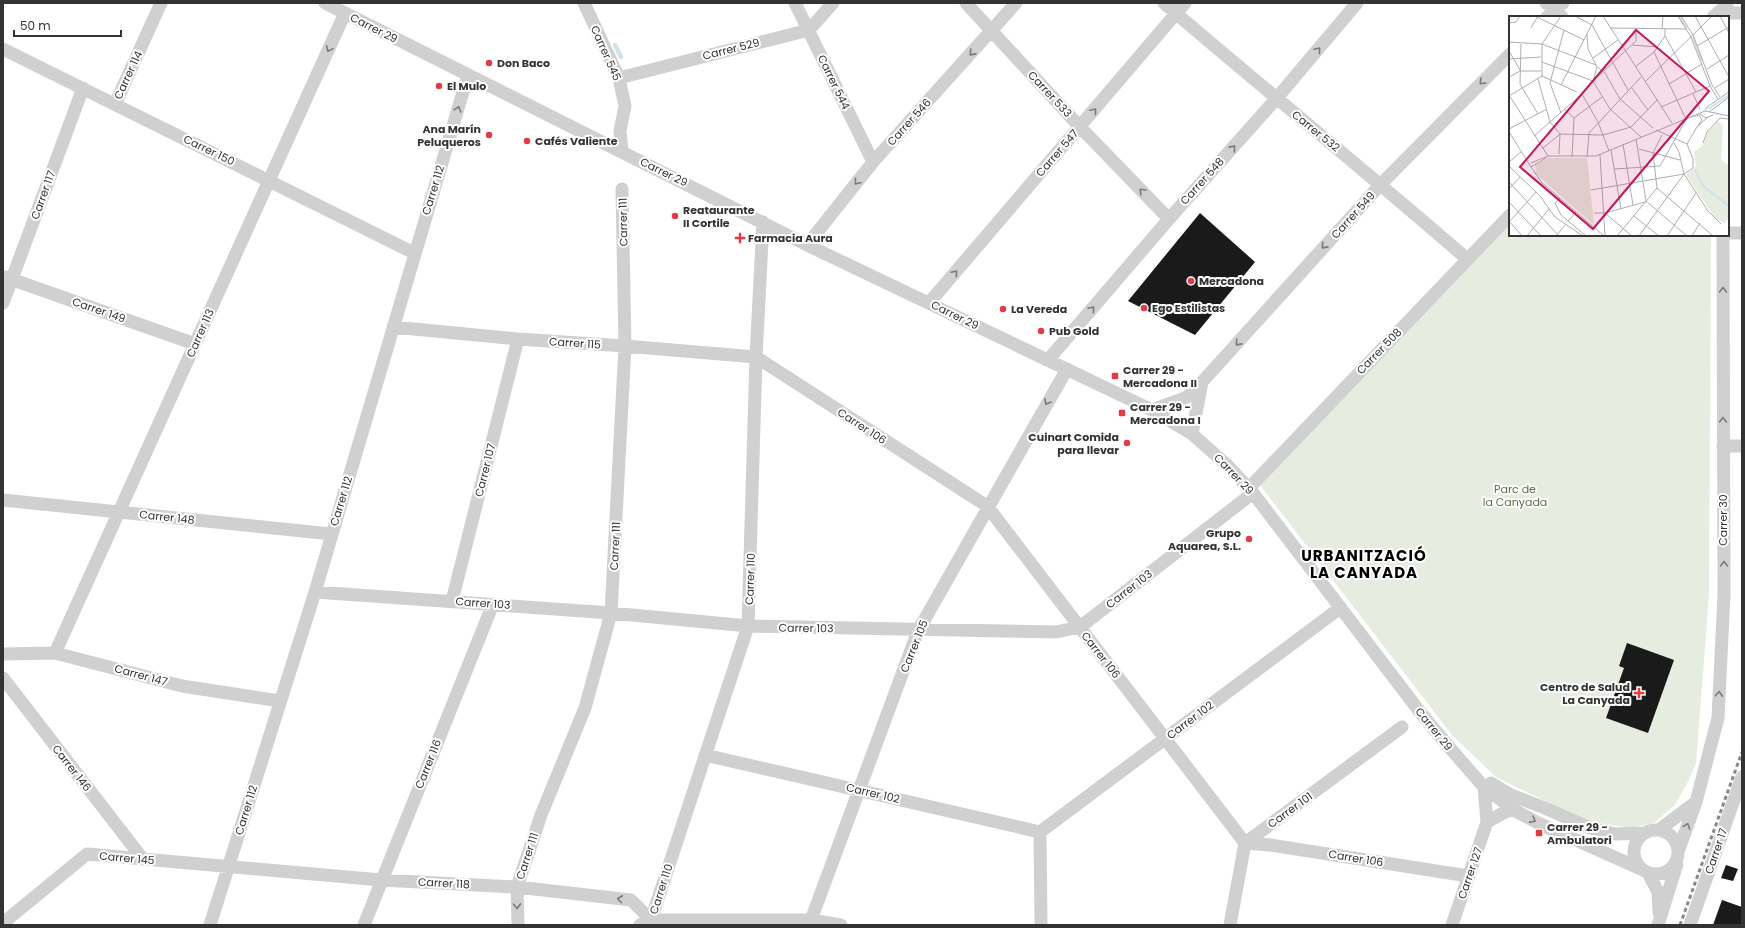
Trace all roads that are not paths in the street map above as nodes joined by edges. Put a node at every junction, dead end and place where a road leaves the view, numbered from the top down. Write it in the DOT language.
graph roads {
  1 [pos="161,3"];
  2 [pos="325,3"];
  3 [pos="584,3"];
  4 [pos="795,3"];
  5 [pos="833,3"];
  6 [pos="966,3"];
  7 [pos="1016,3"];
  8 [pos="1164,3"];
  9 [pos="1185,3"];
  10 [pos="1356,3"];
  11 [pos="1727,10"];
  12 [pos="345,13"];
  13 [pos="1176,13"];
  14 [pos="1742,13"];
  15 [pos="1715,16"];
  16 [pos="809,30"];
  17 [pos="992,31"];
  18 [pos="3,49"];
  19 [pos="1509,55"];
  20 [pos="468,75"];
  21 [pos="619,78"];
  22 [pos="83,88"];
  23 [pos="1276,99"];
  24 [pos="115,104"];
  25 [pos="1080,127"];
  26 [pos="622,151"];
  27 [pos="873,162"];
  28 [pos="269,180"];
  29 [pos="1381,184"];
  30 [pos="622,189"];
  31 [pos="1509,216"];
  32 [pos="1169,219"];
  33 [pos="763,222"];
  34 [pos="1729,233"];
  35 [pos="1742,233"];
  36 [pos="1723,236"];
  37 [pos="807,245"];
  38 [pos="414,253"];
  39 [pos="1467,259"];
  40 [pos="7,278"];
  41 [pos="3,303"];
  42 [pos="929,303"];
  43 [pos="393,327"];
  44 [pos="518,339"];
  45 [pos="195,344"];
  46 [pos="625,346"];
  47 [pos="756,357"];
  48 [pos="1048,360"];
  49 [pos="1067,369"];
  50 [pos="1202,382"];
  51 [pos="1152,410"];
  52 [pos="1192,434"];
  53 [pos="1722,446"];
  54 [pos="1742,446"];
  55 [pos="1251,491"];
  56 [pos="3,500"];
  57 [pos="987,506"];
  58 [pos="119,512"];
  59 [pos="331,534"];
  60 [pos="314,592"];
  61 [pos="452,601"];
  62 [pos="493,604"];
  63 [pos="1340,608"];
  64 [pos="611,613"];
  65 [pos="748,626"];
  66 [pos="1080,628"];
  67 [pos="918,630"];
  68 [pos="55,653"];
  69 [pos="3,654"];
  70 [pos="3,678"];
  71 [pos="280,701"];
  72 [pos="1402,727"];
  73 [pos="1166,738"];
  74 [pos="705,755"];
  75 [pos="1470,770"];
  76 [pos="1742,777"];
  77 [pos="1484,787"];
  78 [pos="858,790"];
  79 [pos="1696,802"];
  80 [pos="1514,810"];
  81 [pos="1487,822"];
  82 [pos="1659,830"];
  83 [pos="1040,832"];
  84 [pos="1644,833"];
  85 [pos="1245,843"];
  86 [pos="1678,854"];
  87 [pos="142,858"];
  88 [pos="228,867"];
  89 [pos="1644,871"];
  90 [pos="1468,876"];
  91 [pos="381,880"];
  92 [pos="517,887"];
  93 [pos="811,920"];
  94 [pos="3,923"];
  95 [pos="648,923"];
  96 [pos="1659,924"];
  97 [pos="210,925"];
  98 [pos="364,925"];
  99 [pos="518,925"];
  100 [pos="841,925"];
  101 [pos="1040,925"];
  102 [pos="1230,925"];
  103 [pos="1452,925"];
  104 [pos="1690,925"];
  1 -- 24 [label="street, Carrer 114"];
  2 -- 12 [label="street, Carrer 29"];
  3 -- 21 [label="street, Carrer 545"];
  4 -- 16 [label="street, Carrer 544"];
  5 -- 16 [label="street"];
  6 -- 17 [label="street, Carrer 533"];
  7 -- 17 [label="street, Carrer 546"];
  8 -- 13 [label="street, Carrer 532"];
  9 -- 13 [label="street, Carrer 547"];
  23 -- 10 [label="street, Carrer 548, one-way"];
  11 -- 14 [label="street"];
  11 -- 15 [label="street"];
  12 -- 20 [label="street, Carrer 29"];
  12 -- 28 [label="street, Carrer 113, one-way"];
  13 -- 23 [label="street, Carrer 532"];
  25 -- 13 [label="street, Carrer 547, one-way"];
  16 -- 21 [label="street, Carrer 529"];
  16 -- 27 [label="street, Carrer 544"];
  17 -- 25 [label="street, Carrer 533"];
  17 -- 27 [label="street, Carrer 546, one-way"];
  18 -- 22 [label="street, Carrer 150"];
  19 -- 29 [label="street, Carrer 549, one-way"];
  20 -- 26 [label="street, Carrer 29"];
  38 -- 20 [label="street, Carrer 112, one-way"];
  21 -- 26 [label="street, Carrer 545"];
  22 -- 24 [label="street, Carrer 150"];
  22 -- 40 [label="street, Carrer 117"];
  23 -- 29 [label="street, Carrer 532"];
  32 -- 23 [label="street, Carrer 548, one-way"];
  24 -- 28 [label="street, Carrer 150"];
  32 -- 25 [label="street, Carrer 533, one-way"];
  42 -- 25 [label="street, Carrer 547, one-way"];
  26 -- 33 [label="street, Carrer 29"];
  27 -- 37 [label="street, Carrer 546, one-way"];
  28 -- 38 [label="street, Carrer 150"];
  28 -- 45 [label="street, Carrer 113"];
  29 -- 39 [label="street, Carrer 532"];
  29 -- 50 [label="street, Carrer 549, one-way"];
  30 -- 46 [label="street, Carrer 111"];
  31 -- 39 [label="street, Carrer 508"];
  48 -- 32 [label="street, Carrer 548, one-way"];
  33 -- 37 [label="street, Carrer 29"];
  33 -- 47 [label="street, Carrer 110"];
  34 -- 35 [label="street"];
  53 -- 36 [label="street, Carrer 30, one-way"];
  37 -- 42 [label="street, Carrer 29"];
  38 -- 43 [label="street, Carrer 112"];
  39 -- 55 [label="street, Carrer 508"];
  40 -- 41 [label="street, Carrer 117"];
  40 -- 45 [label="street, Carrer 149"];
  42 -- 48 [label="street, Carrer 29"];
  43 -- 44 [label="street, Carrer 115"];
  43 -- 59 [label="street, Carrer 112"];
  44 -- 46 [label="street, Carrer 115"];
  44 -- 61 [label="street, Carrer 107"];
  45 -- 58 [label="street, Carrer 113"];
  46 -- 47 [label="street, Carrer 115"];
  46 -- 64 [label="street, Carrer 111"];
  47 -- 57 [label="street, Carrer 106"];
  47 -- 65 [label="street, Carrer 110"];
  48 -- 49 [label="street, Carrer 29"];
  49 -- 51 [label="street, Carrer 29"];
  49 -- 57 [label="street, Carrer 105, one-way"];
  50 -- 51 [label="street, Carrer 549"];
  50 -- 52 [label="street"];
  51 -- 52 [label="street, Carrer 29"];
  52 -- 55 [label="street, Carrer 29"];
  53 -- 54 [label="street"];
  79 -- 53 [label="street, Carrer 30, one-way"];
  55 -- 63 [label="street, Carrer 29"];
  55 -- 66 [label="street, Carrer 103"];
  56 -- 58 [label="street, Carrer 148"];
  57 -- 66 [label="street, Carrer 106"];
  57 -- 67 [label="street, Carrer 105"];
  58 -- 59 [label="street, Carrer 148"];
  58 -- 68 [label="street, Carrer 113"];
  59 -- 60 [label="street, Carrer 112"];
  60 -- 61 [label="street, Carrer 103"];
  60 -- 71 [label="street, Carrer 112"];
  61 -- 62 [label="street, Carrer 103"];
  62 -- 64 [label="street, Carrer 103"];
  62 -- 91 [label="street, Carrer 116"];
  63 -- 73 [label="street, Carrer 102"];
  63 -- 75 [label="street, Carrer 29"];
  64 -- 65 [label="street, Carrer 103"];
  64 -- 92 [label="street, Carrer 111"];
  65 -- 67 [label="street, Carrer 103"];
  65 -- 74 [label="street, Carrer 110"];
  66 -- 67 [label="street, Carrer 103"];
  66 -- 73 [label="street, Carrer 106"];
  67 -- 78 [label="street, Carrer 105"];
  68 -- 69 [label="street, Carrer 147"];
  68 -- 71 [label="street, Carrer 147"];
  70 -- 87 [label="street, Carrer 146"];
  71 -- 88 [label="street, Carrer 112"];
  72 -- 85 [label="street, Carrer 101"];
  73 -- 83 [label="street, Carrer 102"];
  73 -- 85 [label="street, Carrer 106"];
  74 -- 78 [label="street, Carrer 102"];
  74 -- 95 [label="street, Carrer 110"];
  75 -- 77 [label="street, Carrer 29"];
  75 -- 84 [label="street, Carrer 29"];
  76 -- 104 [label="street, Carrer 17"];
  77 -- 80 [label="street, Carrer 29"];
  77 -- 81 [label="street, Carrer 127"];
  78 -- 83 [label="street, Carrer 102"];
  78 -- 93 [label="street, Carrer 105"];
  79 -- 82 [label="street"];
  86 -- 79 [label="street, Carrer 30, one-way"];
  80 -- 81 [label="street"];
  80 -- 89 [label="street, Carrer 29, one-way"];
  81 -- 90 [label="street, Carrer 127"];
  82 -- 84 [label="street"];
  82 -- 86 [label="street"];
  83 -- 101 [label="street"];
  84 -- 89 [label="street"];
  85 -- 90 [label="street, Carrer 106"];
  85 -- 102 [label="street"];
  86 -- 89 [label="street"];
  86 -- 96 [label="street"];
  87 -- 88 [label="street, Carrer 145"];
  87 -- 94 [label="street, Carrer 145"];
  88 -- 91 [label="street, Carrer 118"];
  88 -- 97 [label="street, Carrer 112"];
  89 -- 96 [label="street"];
  90 -- 103 [label="street, Carrer 127"];
  91 -- 92 [label="street, Carrer 118"];
  91 -- 98 [label="street, Carrer 116"];
  95 -- 92 [label="street, Carrer 118, one-way"];
  92 -- 99 [label="street, Carrer 111, one-way"];
  93 -- 95 [label="street"];
  93 -- 100 [label="street"];
}
